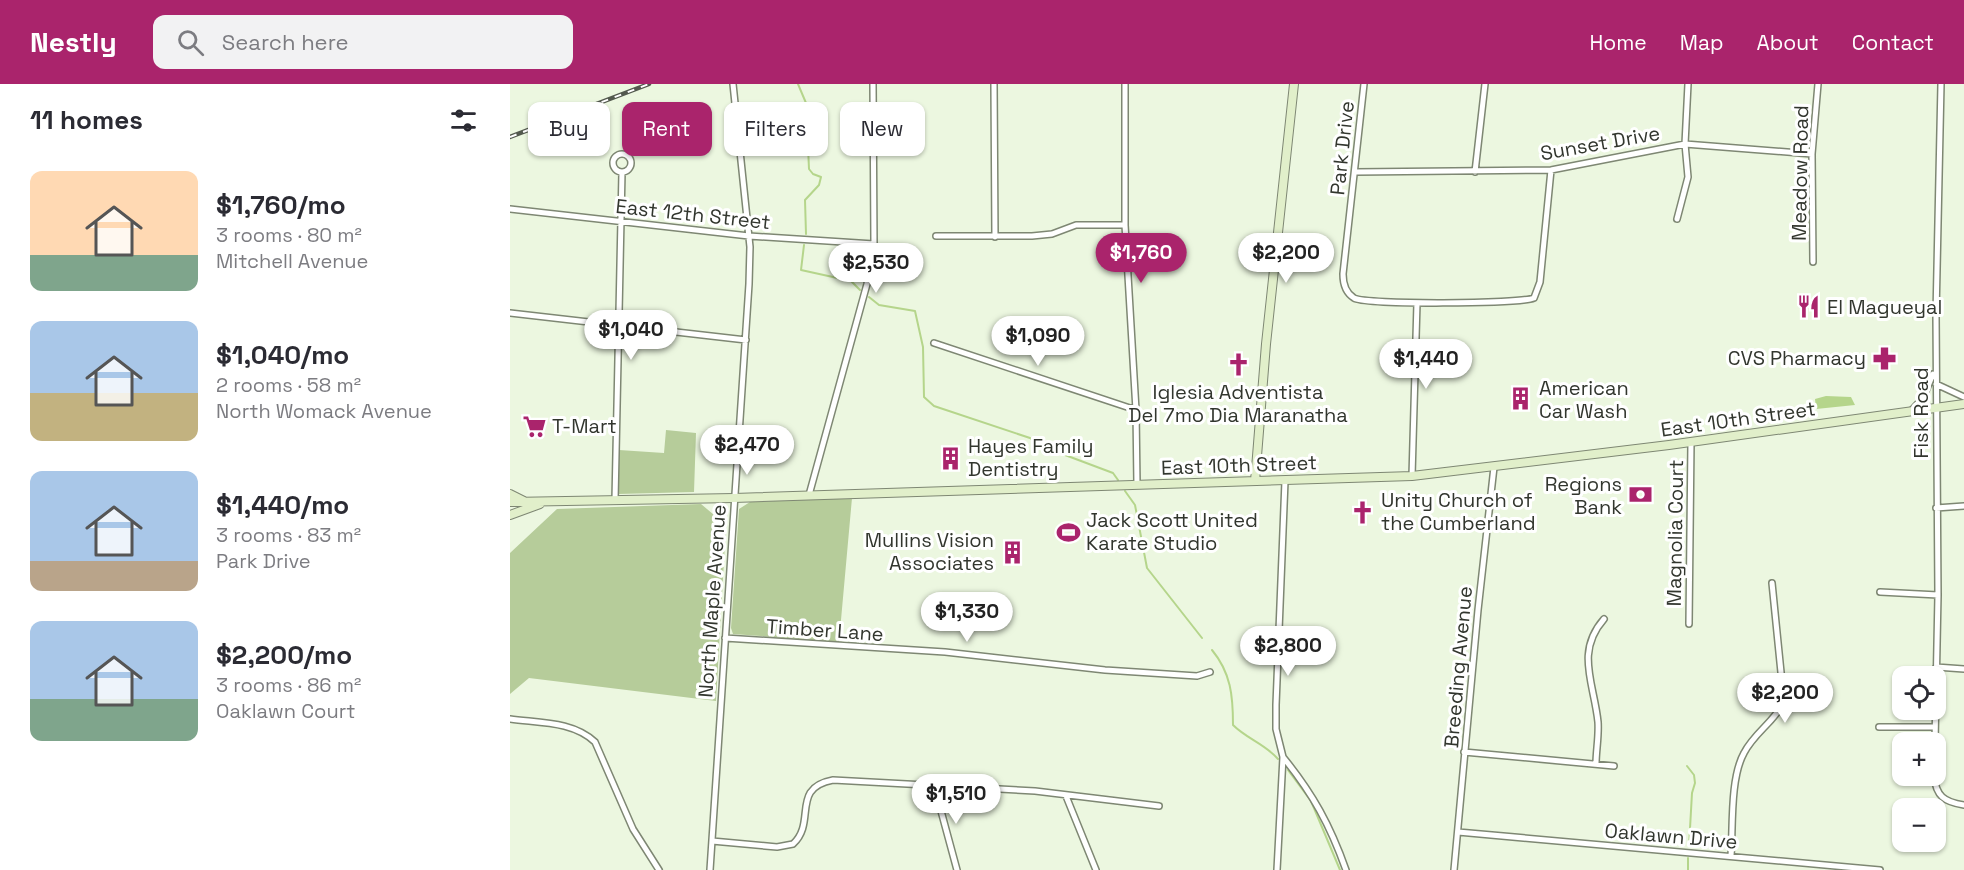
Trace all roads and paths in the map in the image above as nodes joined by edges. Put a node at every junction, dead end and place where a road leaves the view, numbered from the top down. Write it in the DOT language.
graph roads {
  1 [pos="733,84"];
  2 [pos="873,84"];
  3 [pos="994,84"];
  4 [pos="1125,84"];
  5 [pos="1294,84"];
  6 [pos="1364,84"];
  7 [pos="1485,84"];
  8 [pos="1688,84"];
  9 [pos="1818,84"];
  10 [pos="1941,84"];
  11 [pos="1685,144"];
  12 [pos="1812,154"];
  13 [pos="1551,170"];
  14 [pos="622,172"];
  15 [pos="1356,172"];
  16 [pos="1475,172"];
  17 [pos="510,209"];
  18 [pos="1677,219"];
  19 [pos="619,222"];
  20 [pos="1125,225"];
  21 [pos="749,236"];
  22 [pos="936,236"];
  23 [pos="995,237"];
  24 [pos="874,244"];
  25 [pos="1813,262"];
  26 [pos="1417,303"];
  27 [pos="510,313"];
  28 [pos="620,325"];
  29 [pos="746,340"];
  30 [pos="934,343"];
  31 [pos="1936,363"];
  32 [pos="1936,384"];
  33 [pos="1964,397"];
  34 [pos="1964,404"];
  35 [pos="1939,408"];
  36 [pos="1136,410"];
  37 [pos="1909,412"];
  38 [pos="1691,442"];
  39 [pos="1494,467"];
  40 [pos="1412,476"];
  41 [pos="1285,481"];
  42 [pos="1255,482"];
  43 [pos="1137,485"];
  44 [pos="510,494"];
  45 [pos="809,495"];
  46 [pos="734,498"];
  47 [pos="615,500"];
  48 [pos="510,502"];
  49 [pos="526,502"];
  50 [pos="548,502"];
  51 [pos="1964,506"];
  52 [pos="1936,508"];
  53 [pos="510,514"];
  54 [pos="1772,583"];
  55 [pos="1881,592"];
  56 [pos="1938,595"];
  57 [pos="1604,619"];
  58 [pos="1689,624"];
  59 [pos="725,638"];
  60 [pos="1936,666"];
  61 [pos="1946,668"];
  62 [pos="1964,669"];
  63 [pos="1210,672"];
  64 [pos="510,719"];
  65 [pos="1935,720"];
  66 [pos="1879,727"];
  67 [pos="1935,727"];
  68 [pos="1935,732"];
  69 [pos="1464,752"];
  70 [pos="1283,757"];
  71 [pos="1596,764"];
  72 [pos="1614,766"];
  73 [pos="934,785"];
  74 [pos="1935,786"];
  75 [pos="1066,796"];
  76 [pos="1964,805"];
  77 [pos="1159,806"];
  78 [pos="1458,832"];
  79 [pos="712,841"];
  80 [pos="1731,856"];
  81 [pos="659,870"];
  82 [pos="710,870"];
  83 [pos="957,870"];
  84 [pos="1096,870"];
  85 [pos="1277,870"];
  86 [pos="1346,870"];
  87 [pos="1454,870"];
  88 [pos="1880,870"];
  1 -- 21 [label="street, North Maple Avenue"];
  2 -- 24 [label="street"];
  3 -- 23 [label="street"];
  4 -- 20 [label="street"];
  5 -- 42 [label="main road"];
  6 -- 15 [label="street, Park Drive"];
  7 -- 16 [label="street"];
  8 -- 11 [label="street"];
  9 -- 12 [label="street, Meadow Road"];
  10 -- 31 [label="street, Fisk Road"];
  11 -- 12 [label="street, Sunset Drive"];
  11 -- 13 [label="street, Sunset Drive"];
  11 -- 18 [label="street"];
  12 -- 25 [label="street, Meadow Road"];
  13 -- 16 [label="street, Sunset Drive"];
  13 -- 26 [label="street, Park Drive"];
  14 -- 19 [label="street"];
  15 -- 16 [label="street, Sunset Drive"];
  15 -- 26 [label="street, Park Drive"];
  17 -- 19 [label="street, East 12th Street"];
  19 -- 21 [label="street, East 12th Street"];
  19 -- 28 [label="street"];
  20 -- 23 [label="street"];
  20 -- 36 [label="street"];
  21 -- 24 [label="street, East 12th Street"];
  21 -- 29 [label="street, North Maple Avenue"];
  22 -- 23 [label="street"];
  24 -- 45 [label="street"];
  26 -- 40 [label="street"];
  27 -- 28 [label="street"];
  28 -- 29 [label="street"];
  28 -- 47 [label="street"];
  29 -- 46 [label="street, North Maple Avenue"];
  30 -- 36 [label="street"];
  31 -- 32 [label="street, Fisk Road"];
  31 -- 37 [label="street"];
  32 -- 33 [label="street"];
  32 -- 35 [label="street, Fisk Road"];
  34 -- 35 [label="main road, East 10th Street"];
  35 -- 37 [label="main road, East 10th Street"];
  35 -- 52 [label="street, Fisk Road"];
  36 -- 43 [label="street"];
  37 -- 38 [label="main road, East 10th Street"];
  38 -- 39 [label="main road, East 10th Street"];
  38 -- 58 [label="street, Magnolia Court"];
  39 -- 40 [label="main road, East 10th Street"];
  39 -- 69 [label="street, Breeding Avenue"];
  40 -- 41 [label="main road, East 10th Street"];
  41 -- 42 [label="main road, East 10th Street"];
  41 -- 70 [label="street"];
  42 -- 43 [label="main road, East 10th Street"];
  43 -- 45 [label="main road, East 10th Street"];
  44 -- 49 [label="main road"];
  45 -- 46 [label="main road, East 10th Street"];
  46 -- 47 [label="main road, East 10th Street"];
  46 -- 59 [label="street, North Maple Avenue"];
  47 -- 50 [label="main road, East 10th Street"];
  48 -- 49 [label="main road, East 10th Street"];
  49 -- 50 [label="main road, East 10th Street"];
  50 -- 53 [label="main road"];
  51 -- 52 [label="street"];
  52 -- 56 [label="street, Fisk Road"];
  54 -- 80 [label="street"];
  55 -- 56 [label="street"];
  56 -- 60 [label="street, Fisk Road"];
  57 -- 71 [label="street"];
  59 -- 63 [label="street, Timber Lane"];
  59 -- 79 [label="street, North Maple Avenue"];
  61 -- 62 [label="street"];
  64 -- 81 [label="street"];
  65 -- 67 [label="street, Fisk Road"];
  66 -- 67 [label="street"];
  67 -- 68 [label="street, Fisk Road"];
  69 -- 71 [label="street"];
  69 -- 78 [label="street, Breeding Avenue"];
  70 -- 85 [label="street"];
  70 -- 86 [label="street"];
  71 -- 72 [label="street"];
  73 -- 75 [label="street"];
  73 -- 79 [label="street"];
  73 -- 83 [label="street"];
  74 -- 76 [label="street"];
  75 -- 77 [label="street"];
  75 -- 84 [label="street"];
  78 -- 80 [label="street, Oaklawn Drive"];
  78 -- 87 [label="street, Breeding Avenue"];
  79 -- 82 [label="street, North Maple Avenue"];
  80 -- 88 [label="street, Oaklawn Drive"];
}
